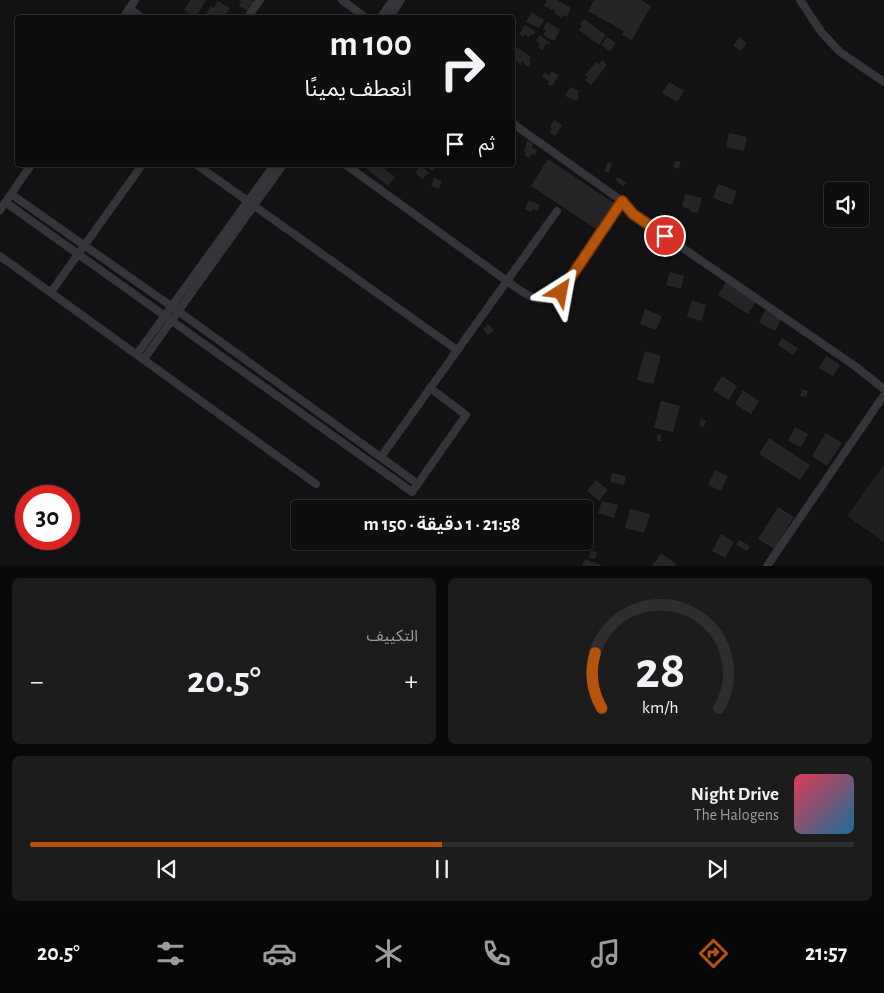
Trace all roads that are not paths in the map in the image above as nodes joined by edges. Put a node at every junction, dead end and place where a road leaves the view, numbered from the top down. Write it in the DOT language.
graph roads {
  1 [pos="135,0"];
  2 [pos="260,0"];
  3 [pos="342,0"];
  4 [pos="392,0"];
  5 [pos="401,0"];
  6 [pos="800,0"];
  7 [pos="129,8"];
  8 [pos="125,15"];
  9 [pos="138,15"];
  10 [pos="249,15"];
  11 [pos="362,15"];
  12 [pos="382,15"];
  13 [pos="391,15"];
  14 [pos="884,82"];
  15 [pos="515,125"];
  16 [pos="30,167"];
  17 [pos="141,167"];
  18 [pos="200,167"];
  19 [pos="273,167"];
  20 [pos="281,167"];
  21 [pos="349,167"];
  22 [pos="11,194"];
  23 [pos="622,201"];
  24 [pos="5,202"];
  25 [pos="251,203"];
  26 [pos="0,210"];
  27 [pos="557,212"];
  28 [pos="84,246"];
  29 [pos="78,254"];
  30 [pos="0,256"];
  31 [pos="507,281"];
  32 [pos="51,292"];
  33 [pos="175,309"];
  34 [pos="168,318"];
  35 [pos="457,350"];
  36 [pos="140,357"];
  37 [pos="430,388"];
  38 [pos="884,388"];
  39 [pos="884,395"];
  40 [pos="381,457"];
  41 [pos="316,484"];
  42 [pos="418,484"];
  43 [pos="767,566"];
  1 -- 7 [label="street"];
  2 -- 10 [label="street"];
  3 -- 11 [label="street"];
  4 -- 12 [label="street"];
  5 -- 13 [label="street"];
  6 -- 14 [label="street"];
  7 -- 8 [label="street"];
  7 -- 9 [label="street"];
  15 -- 23 [label="street"];
  16 -- 22 [label="street"];
  17 -- 28 [label="street"];
  18 -- 25 [label="street"];
  19 -- 25 [label="street"];
  20 -- 25 [label="street"];
  21 -- 31 [label="street"];
  22 -- 24 [label="street"];
  22 -- 28 [label="street"];
  23 -- 31 [label="street"];
  23 -- 38 [label="street"];
  24 -- 26 [label="street"];
  24 -- 29 [label="street"];
  25 -- 33 [label="street"];
  25 -- 35 [label="street"];
  27 -- 31 [label="street"];
  28 -- 29 [label="street"];
  28 -- 33 [label="street"];
  29 -- 32 [label="street"];
  29 -- 34 [label="street"];
  30 -- 32 [label="street"];
  31 -- 35 [label="street"];
  32 -- 36 [label="street"];
  33 -- 34 [label="street"];
  33 -- 40 [label="street"];
  34 -- 36 [label="street"];
  34 -- 42 [label="street"];
  35 -- 37 [label="street"];
  36 -- 41 [label="street"];
  37 -- 40 [label="street"];
  37 -- 42 [label="street"];
  39 -- 43 [label="street"];
  40 -- 42 [label="street"];
}
